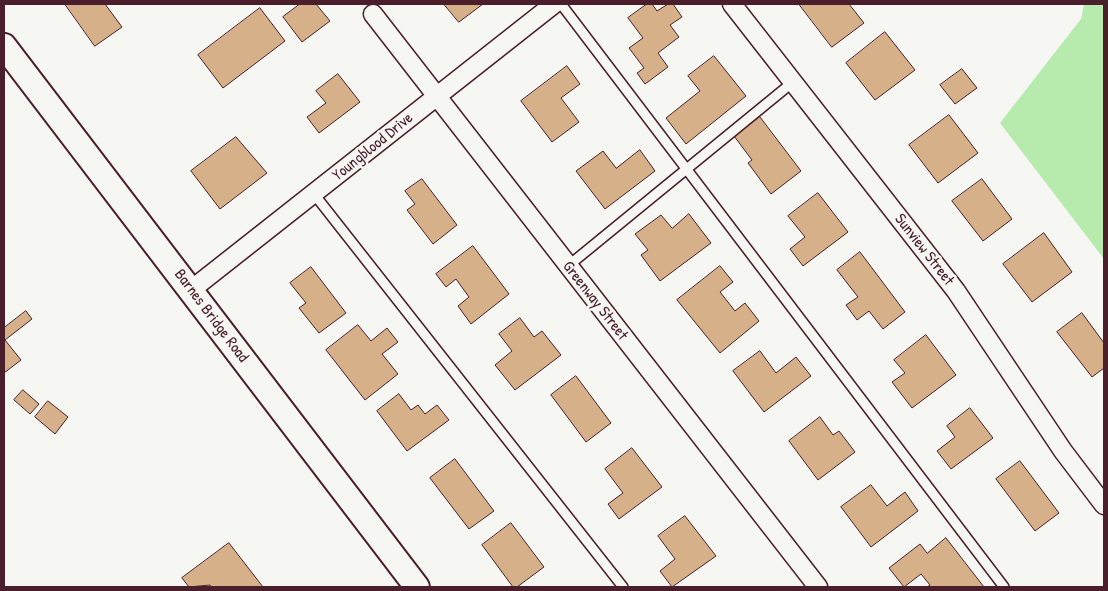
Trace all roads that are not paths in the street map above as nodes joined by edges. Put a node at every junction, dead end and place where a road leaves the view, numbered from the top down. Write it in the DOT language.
graph roads {
  1 [pos="554,4"];
  2 [pos="562,4"];
  3 [pos="732,4"];
  4 [pos="374,14"];
  5 [pos="4,46"];
  6 [pos="793,82"];
  7 [pos="437,96"];
  8 [pos="686,168"];
  9 [pos="314,194"];
  10 [pos="568,266"];
  11 [pos="191,290"];
  12 [pos="1104,505"];
  13 [pos="417,587"];
  14 [pos="623,587"];
  15 [pos="818,587"];
  16 [pos="1004,587"];
  1 -- 7 [label="street, Youngblood Drive"];
  2 -- 8 [label="lane"];
  3 -- 6 [label="street, Sunview Street"];
  4 -- 7 [label="street, Greenway Street"];
  5 -- 11 [label="street, Barnes Bridge Road"];
  6 -- 8 [label="lane"];
  6 -- 12 [label="street, Sunview Street"];
  7 -- 9 [label="street, Youngblood Drive"];
  7 -- 10 [label="street, Greenway Street"];
  8 -- 10 [label="lane"];
  8 -- 16 [label="lane"];
  9 -- 11 [label="street, Youngblood Drive"];
  9 -- 14 [label="lane"];
  10 -- 15 [label="street, Greenway Street"];
  11 -- 13 [label="street, Barnes Bridge Road"];
}
